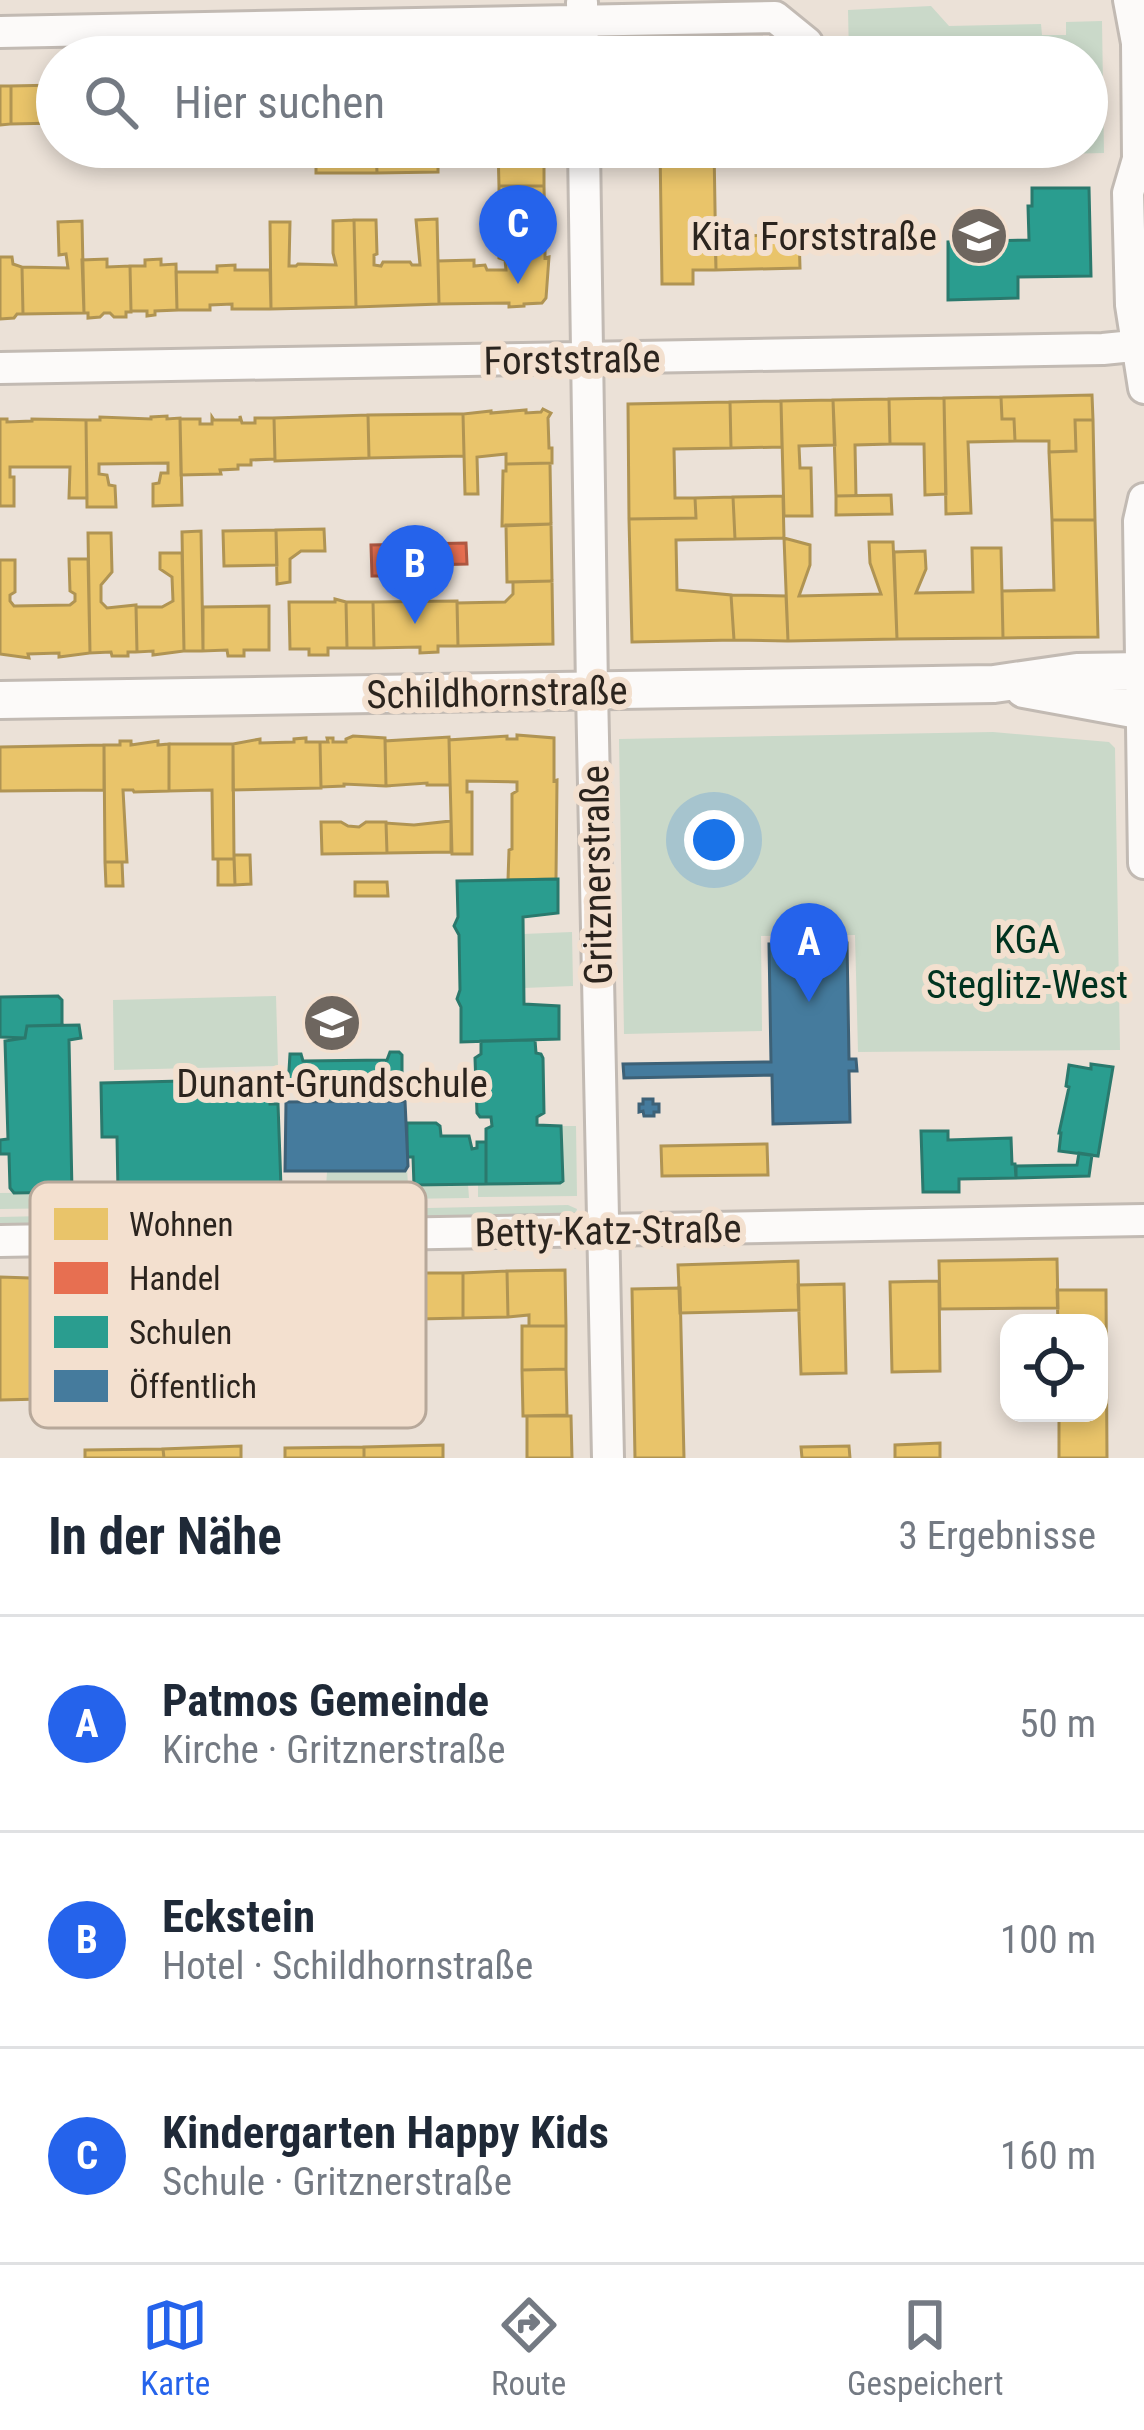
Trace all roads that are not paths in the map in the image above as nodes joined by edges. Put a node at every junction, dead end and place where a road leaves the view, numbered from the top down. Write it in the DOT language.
graph roads {
  1 [pos="1129,0"];
  2 [pos="582,10"];
  3 [pos="0,32"];
  4 [pos="799,36"];
  5 [pos="584,168"];
  6 [pos="1141,345"];
  7 [pos="587,359"];
  8 [pos="0,368"];
  9 [pos="1144,388"];
  10 [pos="1144,499"];
  11 [pos="1142,671"];
  12 [pos="994,684"];
  13 [pos="592,690"];
  14 [pos="0,700"];
  15 [pos="1142,711"];
  16 [pos="1144,863"];
  17 [pos="1144,1220"];
  18 [pos="603,1230"];
  19 [pos="426,1233"];
  20 [pos="30,1240"];
  21 [pos="0,1241"];
  22 [pos="608,1458"];
  1 -- 6 [label="street"];
  2 -- 3 [label="street"];
  2 -- 4 [label="street"];
  5 -- 7 [label="street, Gritznerstraße"];
  6 -- 7 [label="street, Forststraße"];
  6 -- 9 [label="street"];
  7 -- 8 [label="street, Forststraße"];
  7 -- 13 [label="street, Gritznerstraße"];
  10 -- 11 [label="street"];
  11 -- 12 [label="main road, Schildhornstraße"];
  11 -- 15 [label="street"];
  12 -- 13 [label="main road, Schildhornstraße"];
  12 -- 15 [label="main road, Schildhornstraße"];
  13 -- 14 [label="main road, Schildhornstraße"];
  13 -- 18 [label="street, Gritznerstraße"];
  15 -- 16 [label="street"];
  17 -- 18 [label="street, Betty-Katz-Straße"];
  18 -- 19 [label="street, Betty-Katz-Straße"];
  18 -- 22 [label="street, Gritznerstraße"];
  20 -- 21 [label="street, Betty-Katz-Straße"];
}
